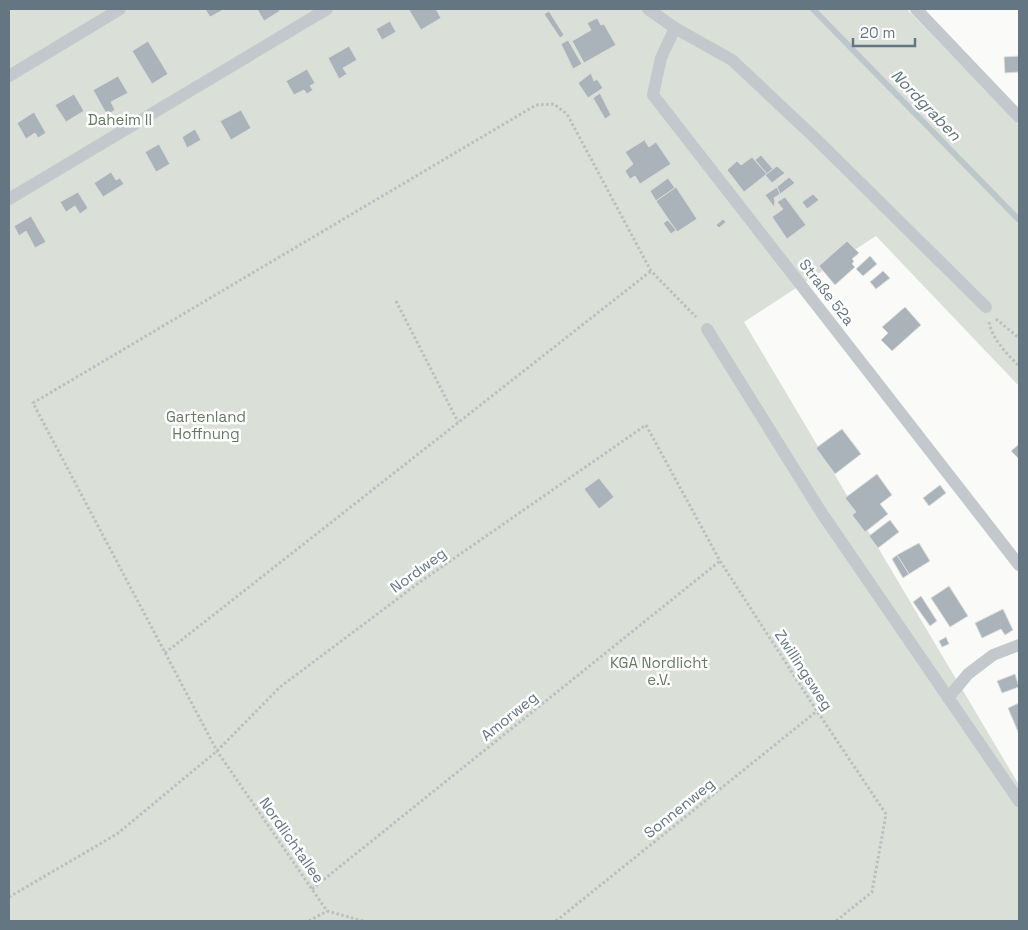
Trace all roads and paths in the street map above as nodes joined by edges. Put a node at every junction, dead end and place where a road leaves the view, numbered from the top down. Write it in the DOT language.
graph roads {
  1 [pos="120,9"];
  2 [pos="327,9"];
  3 [pos="648,9"];
  4 [pos="916,9"];
  5 [pos="675,28"];
  6 [pos="9,76"];
  7 [pos="1019,116"];
  8 [pos="9,199"];
  9 [pos="651,271"];
  10 [pos="396,301"];
  11 [pos="986,308"];
  12 [pos="707,328"];
  13 [pos="1019,338"];
  14 [pos="1019,366"];
  15 [pos="459,423"];
  16 [pos="646,425"];
  17 [pos="720,561"];
  18 [pos="1019,565"];
  19 [pos="1019,645"];
  20 [pos="165,653"];
  21 [pos="948,698"];
  22 [pos="817,711"];
  23 [pos="216,751"];
  24 [pos="1019,800"];
  25 [pos="312,889"];
  26 [pos="9,897"];
  27 [pos="327,911"];
  28 [pos="309,921"];
  29 [pos="363,921"];
  30 [pos="556,921"];
  31 [pos="836,921"];
  1 -- 6 [label="lane"];
  2 -- 8 [label="lane"];
  3 -- 5 [label="lane"];
  4 -- 7 [label="lane"];
  5 -- 11 [label="lane"];
  5 -- 18 [label="lane, Straße 52a"];
  9 -- 12 [label="path"];
  9 -- 15 [label="path"];
  9 -- 20 [label="path, Nordlichtallee"];
  10 -- 15 [label="path"];
  11 -- 13 [label="path"];
  11 -- 14 [label="path"];
  12 -- 21 [label="lane"];
  15 -- 20 [label="path"];
  16 -- 17 [label="path, Zwillingsweg"];
  16 -- 23 [label="path, Nordweg"];
  17 -- 22 [label="path, Zwillingsweg"];
  17 -- 25 [label="path, Amorweg"];
  19 -- 21 [label="lane"];
  20 -- 23 [label="path, Nordlichtallee"];
  21 -- 24 [label="lane"];
  22 -- 30 [label="path, Sonnenweg"];
  22 -- 31 [label="path, Zwillingsweg"];
  23 -- 25 [label="path, Nordlichtallee"];
  23 -- 26 [label="path, Nordweg"];
  25 -- 27 [label="path, Nordlichtallee"];
  27 -- 28 [label="path"];
  27 -- 29 [label="path"];
}
